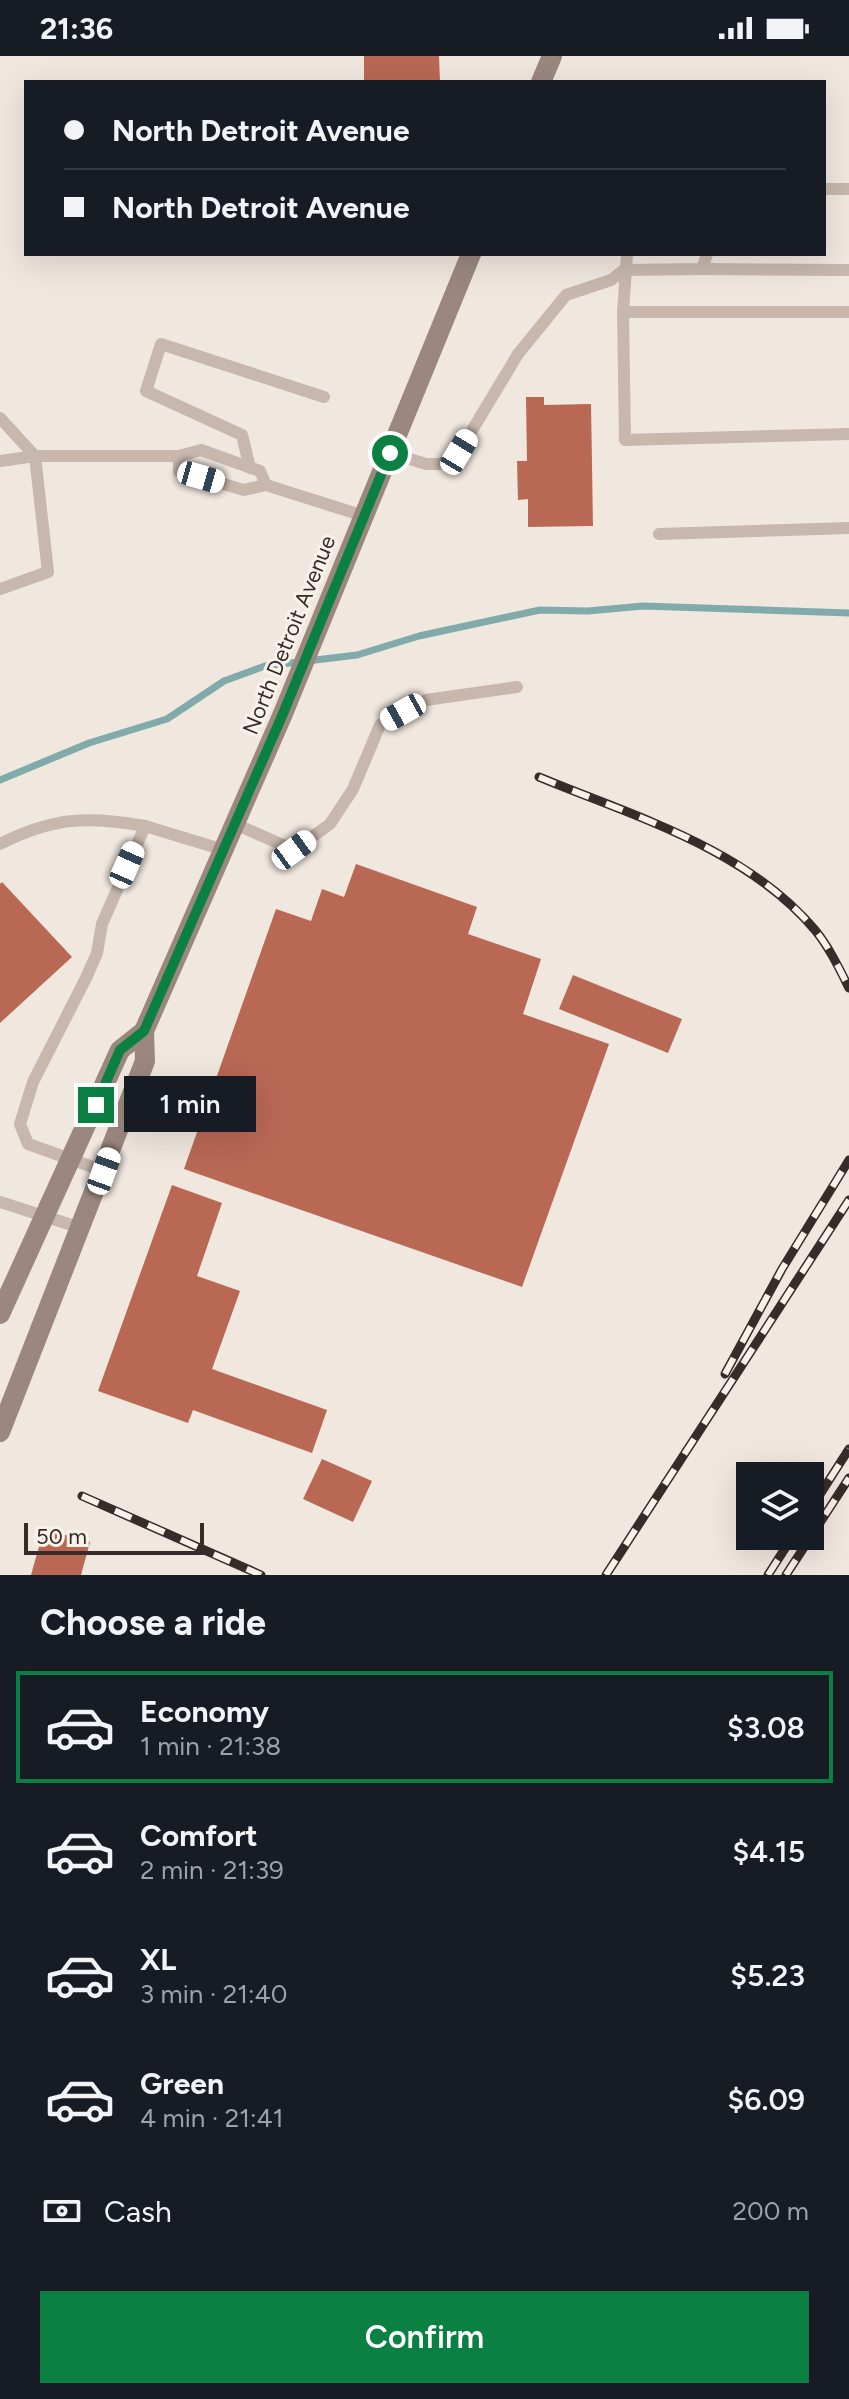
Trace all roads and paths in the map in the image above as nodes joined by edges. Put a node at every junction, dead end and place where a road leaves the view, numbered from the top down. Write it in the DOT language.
graph roads {
  1 [pos="552,56"];
  2 [pos="542,80"];
  3 [pos="826,189"];
  4 [pos="849,189"];
  5 [pos="470,256"];
  6 [pos="627,256"];
  7 [pos="706,256"];
  8 [pos="702,269"];
  9 [pos="624,270"];
  10 [pos="849,270"];
  11 [pos="623,312"];
  12 [pos="849,312"];
  13 [pos="324,397"];
  14 [pos="0,418"];
  15 [pos="849,434"];
  16 [pos="390,453"];
  17 [pos="35,456"];
  18 [pos="179,456"];
  19 [pos="0,461"];
  20 [pos="250,468"];
  21 [pos="266,485"];
  22 [pos="364,516"];
  23 [pos="849,528"];
  24 [pos="659,534"];
  25 [pos="0,589"];
  26 [pos="517,687"];
  27 [pos="235,824"];
  28 [pos="145,826"];
  29 [pos="0,844"];
  30 [pos="224,850"];
  31 [pos="144,1031"];
  32 [pos="71,1160"];
  33 [pos="104,1171"];
  34 [pos="0,1202"];
  35 [pos="46,1217"];
  36 [pos="81,1228"];
  37 [pos="0,1314"];
  38 [pos="0,1432"];
  1 -- 2 [label="main road"];
  3 -- 4 [label="lane"];
  5 -- 16 [label="main road, North Detroit Avenue"];
  6 -- 9 [label="lane"];
  7 -- 8 [label="lane"];
  8 -- 9 [label="lane"];
  8 -- 10 [label="lane"];
  9 -- 11 [label="lane"];
  9 -- 16 [label="lane"];
  11 -- 12 [label="lane"];
  11 -- 15 [label="lane"];
  13 -- 20 [label="lane"];
  14 -- 17 [label="lane"];
  16 -- 22 [label="main road, North Detroit Avenue"];
  17 -- 18 [label="lane"];
  17 -- 19 [label="lane"];
  17 -- 25 [label="lane"];
  18 -- 20 [label="lane"];
  18 -- 21 [label="lane"];
  20 -- 21 [label="lane"];
  21 -- 22 [label="lane"];
  22 -- 27 [label="main road, North Detroit Avenue"];
  23 -- 24 [label="lane"];
  26 -- 27 [label="lane"];
  27 -- 30 [label="main road, North Detroit Avenue"];
  28 -- 29 [label="lane"];
  28 -- 30 [label="lane"];
  28 -- 32 [label="lane"];
  30 -- 31 [label="main road, North Detroit Avenue"];
  31 -- 32 [label="main road, North Detroit Avenue"];
  31 -- 33 [label="main road, North Detroit Avenue"];
  32 -- 33 [label="lane"];
  32 -- 35 [label="main road, North Detroit Avenue"];
  33 -- 36 [label="main road, North Detroit Avenue"];
  34 -- 35 [label="lane"];
  35 -- 36 [label="lane"];
  35 -- 37 [label="main road, North Detroit Avenue"];
  36 -- 38 [label="main road, North Detroit Avenue"];
}
